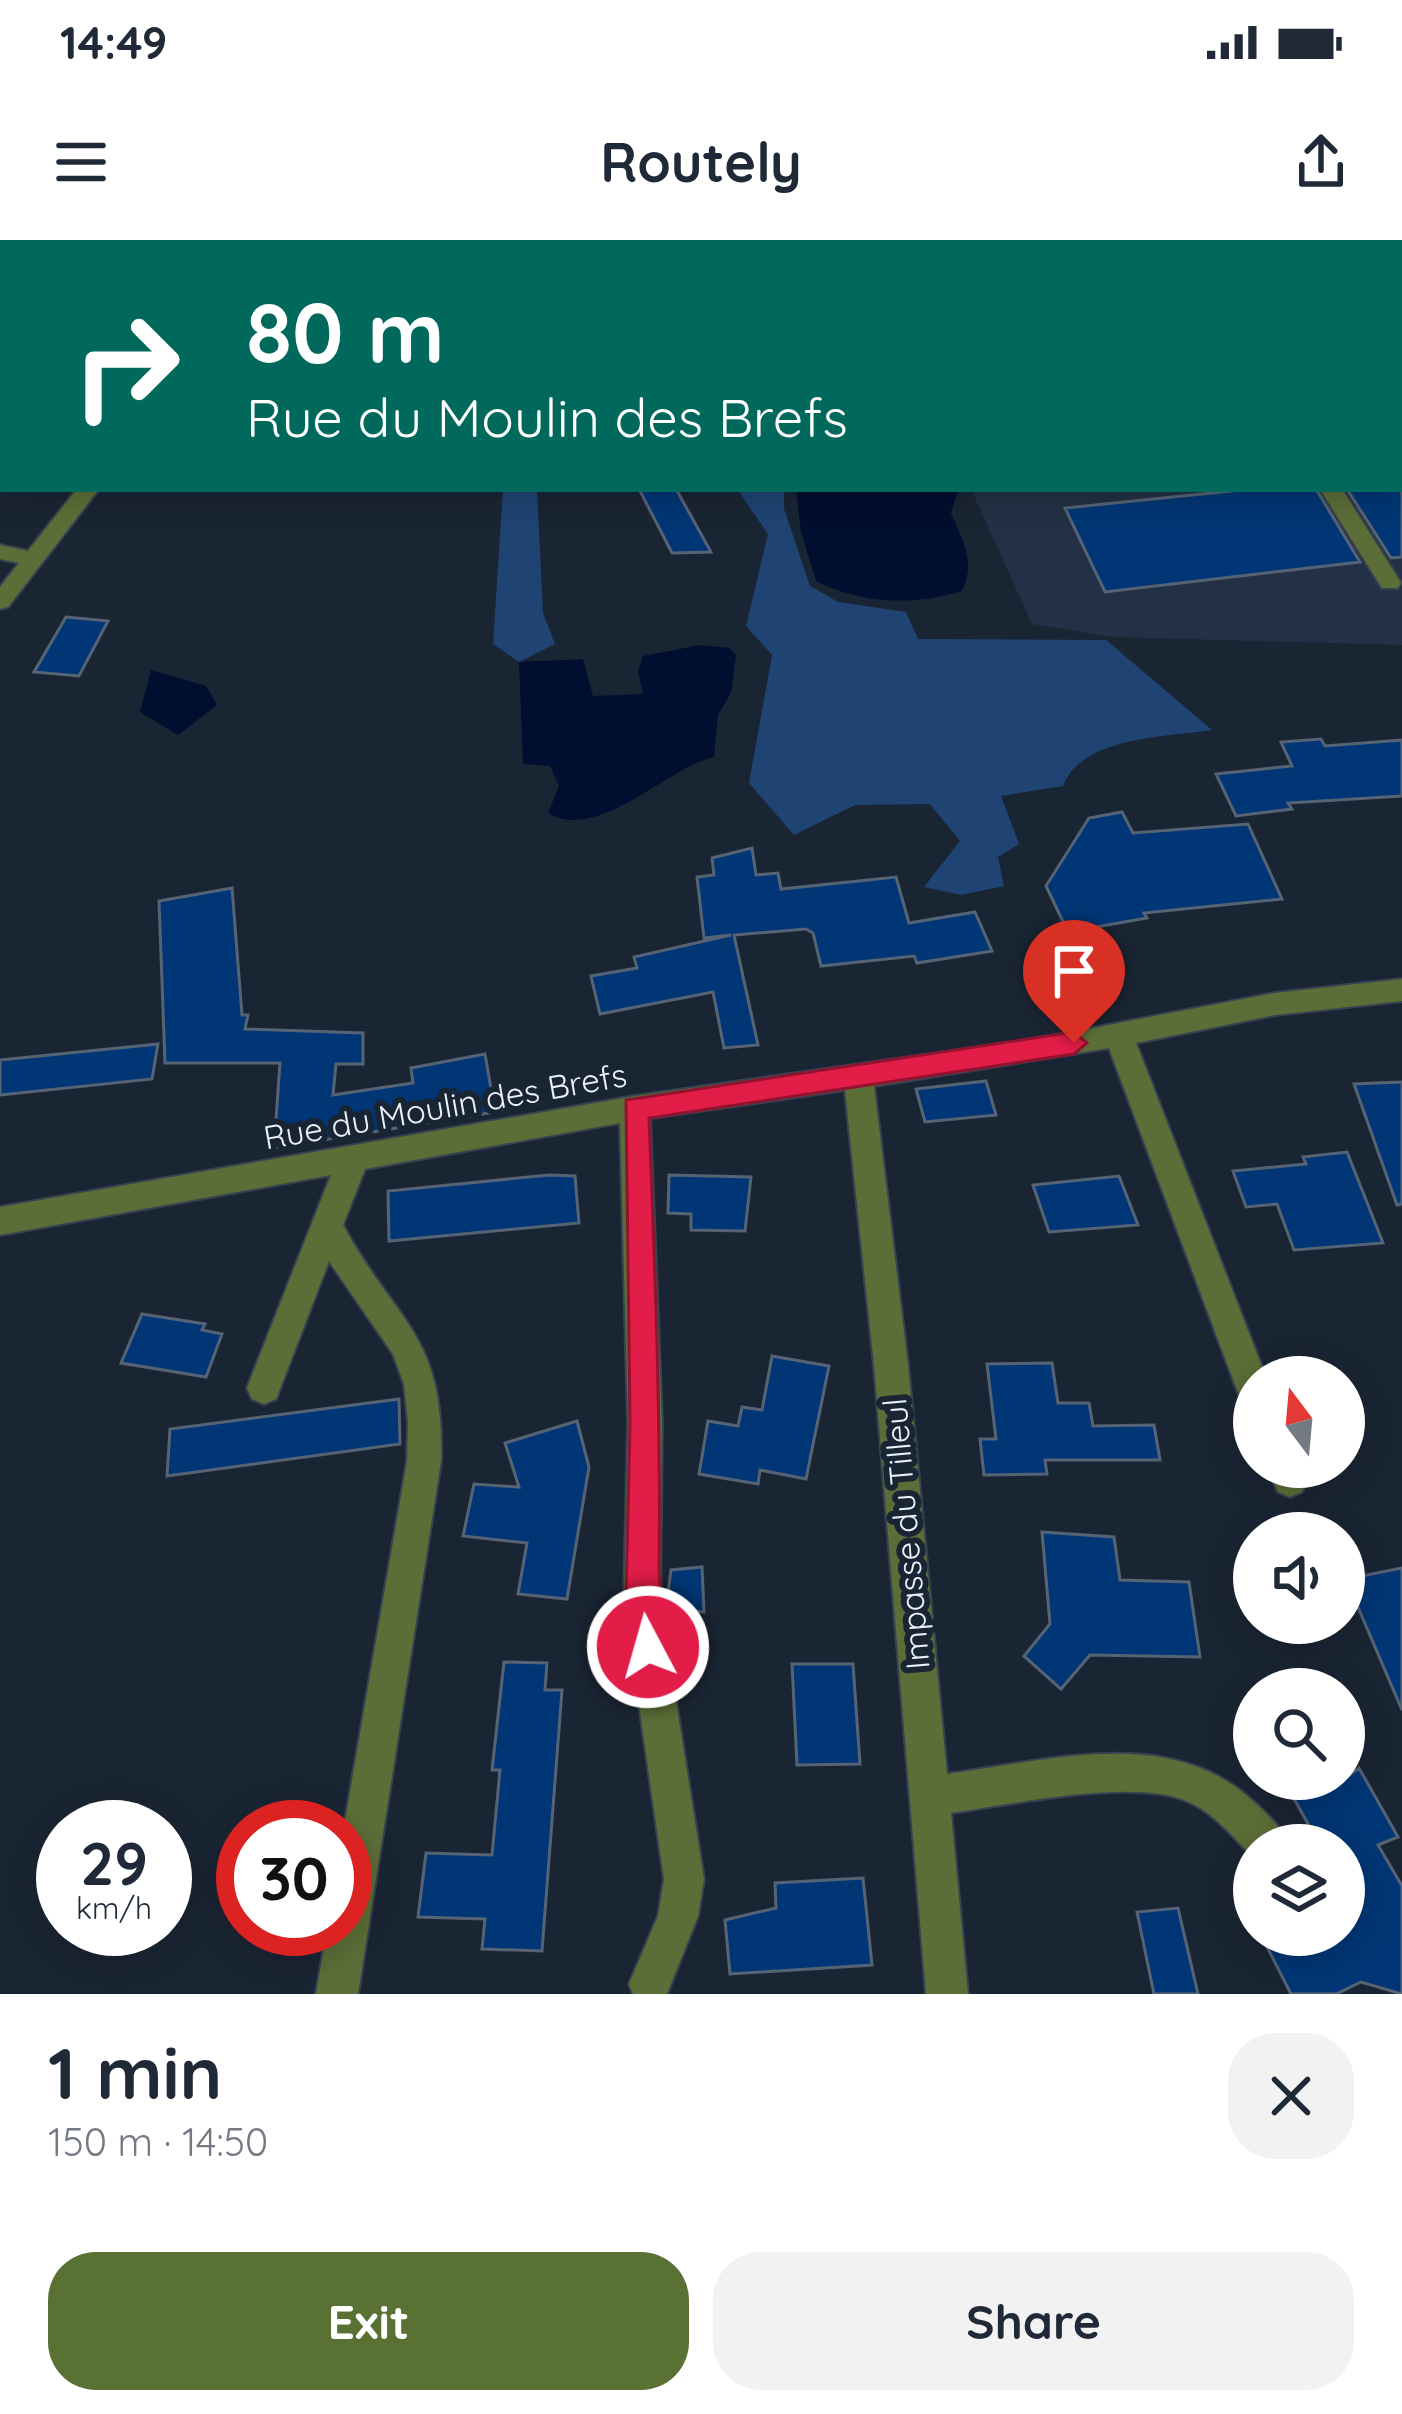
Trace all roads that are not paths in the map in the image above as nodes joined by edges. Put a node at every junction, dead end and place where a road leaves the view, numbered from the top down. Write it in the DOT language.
graph roads {
  1 [pos="86,492"];
  2 [pos="1333,492"];
  3 [pos="0,552"];
  4 [pos="33,559"];
  5 [pos="1390,583"];
  6 [pos="0,602"];
  7 [pos="1402,990"];
  8 [pos="1118,1035"];
  9 [pos="858,1075"];
  10 [pos="635,1108"];
  11 [pos="352,1162"];
  12 [pos="0,1221"];
  13 [pos="328,1228"];
  14 [pos="1241,1356"];
  15 [pos="263,1388"];
  16 [pos="928,1796"];
  17 [pos="1248,1824"];
  18 [pos="650,1984"];
  19 [pos="337,1994"];
  20 [pos="947,1994"];
  1 -- 4 [label="street"];
  2 -- 5 [label="street"];
  3 -- 4 [label="street"];
  4 -- 6 [label="street"];
  7 -- 8 [label="street, Rue du Moulin des Brefs"];
  8 -- 9 [label="street, Rue du Moulin des Brefs"];
  8 -- 14 [label="street"];
  9 -- 10 [label="street, Rue du Moulin des Brefs"];
  9 -- 16 [label="street, Impasse du Tilleul"];
  10 -- 11 [label="street, Rue du Moulin des Brefs"];
  10 -- 18 [label="street"];
  11 -- 12 [label="street, Rue du Moulin des Brefs"];
  11 -- 13 [label="street"];
  13 -- 15 [label="street"];
  13 -- 19 [label="street"];
  16 -- 17 [label="street"];
  16 -- 20 [label="street, Impasse du Tilleul"];
}
